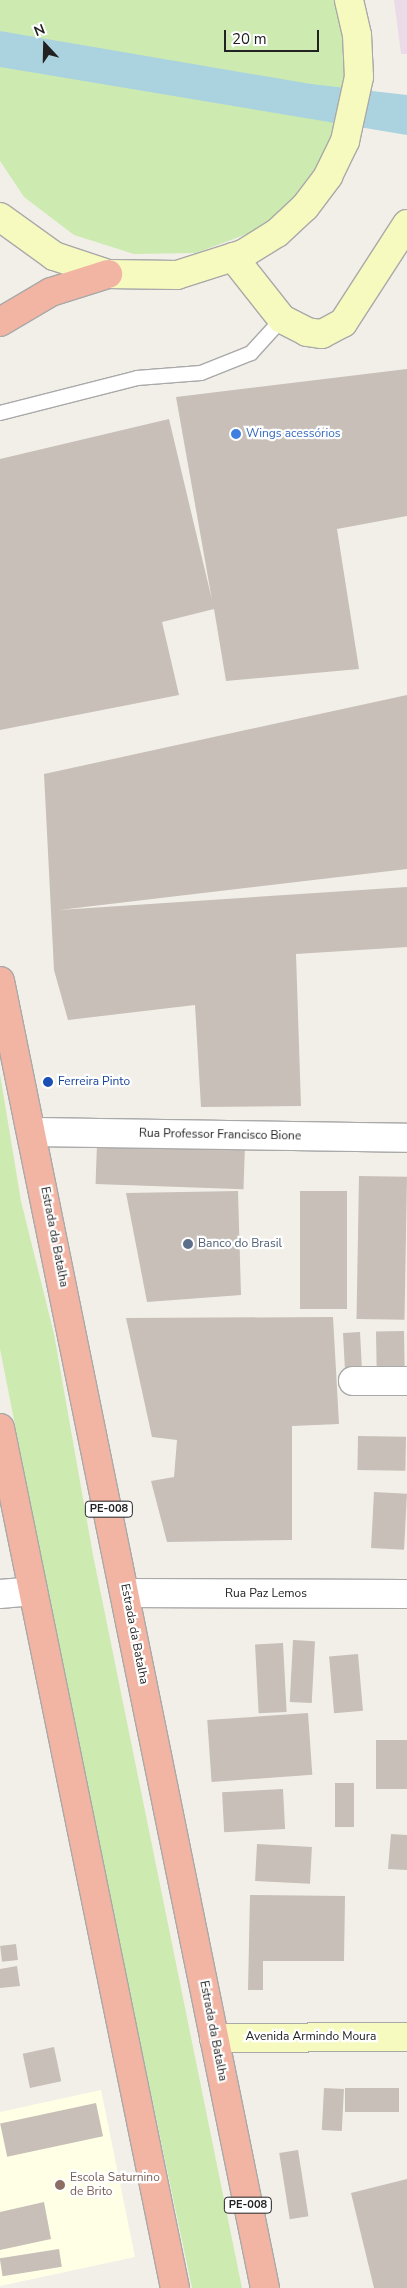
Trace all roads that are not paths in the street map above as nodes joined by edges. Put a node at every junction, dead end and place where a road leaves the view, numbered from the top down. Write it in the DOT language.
graph roads {
  1 [pos="349,0"];
  2 [pos="0,217"];
  3 [pos="404,231"];
  4 [pos="233,258"];
  5 [pos="108,274"];
  6 [pos="282,319"];
  7 [pos="0,322"];
  8 [pos="0,412"];
  9 [pos="0,981"];
  10 [pos="33,1132"];
  11 [pos="407,1138"];
  12 [pos="353,1381"];
  13 [pos="407,1381"];
  14 [pos="0,1428"];
  15 [pos="33,1591"];
  16 [pos="126,1593"];
  17 [pos="0,1594"];
  18 [pos="407,1594"];
  19 [pos="407,2037"];
  20 [pos="214,2038"];
  21 [pos="176,2288"];
  22 [pos="265,2288"];
  1 -- 4 [label="main road"];
  2 -- 5 [label="main road"];
  3 -- 6 [label="main road"];
  4 -- 5 [label="main road"];
  4 -- 6 [label="main road"];
  5 -- 7 [label="highway"];
  6 -- 8 [label="lane"];
  9 -- 10 [label="highway, Estrada da Batalha / PE-008"];
  10 -- 11 [label="street, Rua Professor Francisco Bione"];
  10 -- 16 [label="highway, Estrada da Batalha / PE-008"];
  12 -- 13 [label="street"];
  14 -- 15 [label="highway"];
  15 -- 17 [label="street"];
  15 -- 21 [label="highway"];
  16 -- 18 [label="street, Rua Paz Lemos"];
  16 -- 20 [label="highway, Estrada da Batalha / PE-008"];
  19 -- 20 [label="main road, Avenida Armindo Moura"];
  20 -- 22 [label="highway, Estrada da Batalha / PE-008"];
}
